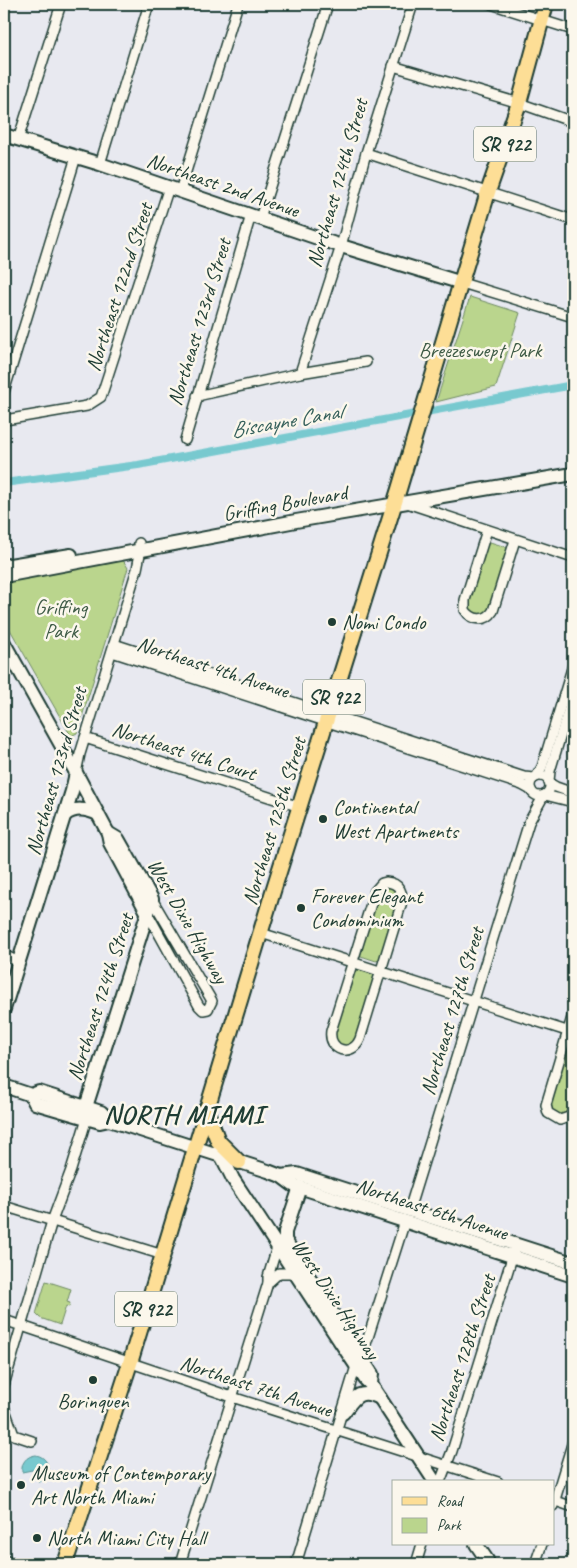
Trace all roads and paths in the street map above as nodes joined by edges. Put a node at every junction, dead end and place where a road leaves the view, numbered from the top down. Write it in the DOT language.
graph roads {
  1 [pos="61,4"];
  2 [pos="149,4"];
  3 [pos="238,4"];
  4 [pos="328,4"];
  5 [pos="413,4"];
  6 [pos="491,4"];
  7 [pos="546,4"];
  8 [pos="542,19"];
  9 [pos="573,30"];
  10 [pos="393,66"];
  11 [pos="519,103"];
  12 [pos="573,122"];
  13 [pos="4,135"];
  14 [pos="18,140"];
  15 [pos="366,153"];
  16 [pos="76,157"];
  17 [pos="100,164"];
  18 [pos="175,189"];
  19 [pos="488,192"];
  20 [pos="256,217"];
  21 [pos="573,220"];
  22 [pos="341,246"];
  23 [pos="462,283"];
  24 [pos="573,317"];
  25 [pos="366,362"];
  26 [pos="300,373"];
  27 [pos="4,392"];
  28 [pos="197,396"];
  29 [pos="4,418"];
  30 [pos="185,440"];
  31 [pos="573,466"];
  32 [pos="573,474"];
  33 [pos="399,502"];
  34 [pos="487,530"];
  35 [pos="515,540"];
  36 [pos="140,546"];
  37 [pos="573,558"];
  38 [pos="4,566"];
  39 [pos="4,576"];
  40 [pos="4,643"];
  41 [pos="113,648"];
  42 [pos="573,665"];
  43 [pos="573,695"];
  44 [pos="327,718"];
  45 [pos="85,738"];
  46 [pos="434,752"];
  47 [pos="76,773"];
  48 [pos="535,778"];
  49 [pos="549,782"];
  50 [pos="532,791"];
  51 [pos="573,793"];
  52 [pos="545,795"];
  53 [pos="573,802"];
  54 [pos="300,807"];
  55 [pos="98,814"];
  56 [pos="65,815"];
  57 [pos="529,822"];
  58 [pos="108,833"];
  59 [pos="152,899"];
  60 [pos="148,914"];
  61 [pos="261,933"];
  62 [pos="4,955"];
  63 [pos="18,962"];
  64 [pos="353,962"];
  65 [pos="381,971"];
  66 [pos="473,1001"];
  67 [pos="4,1009"];
  68 [pos="573,1014"];
  69 [pos="571,1032"];
  70 [pos="4,1086"];
  71 [pos="206,1109"];
  72 [pos="573,1112"];
  73 [pos="86,1113"];
  74 [pos="194,1147"];
  75 [pos="222,1157"];
  76 [pos="239,1162"];
  77 [pos="281,1176"];
  78 [pos="300,1187"];
  79 [pos="4,1206"];
  80 [pos="407,1216"];
  81 [pos="52,1221"];
  82 [pos="281,1242"];
  83 [pos="515,1250"];
  84 [pos="163,1255"];
  85 [pos="573,1263"];
  86 [pos="295,1273"];
  87 [pos="573,1276"];
  88 [pos="268,1283"];
  89 [pos="4,1320"];
  90 [pos="21,1325"];
  91 [pos="359,1361"];
  92 [pos="130,1363"];
  93 [pos="4,1385"];
  94 [pos="232,1397"];
  95 [pos="380,1398"];
  96 [pos="4,1407"];
  97 [pos="342,1413"];
  98 [pos="337,1430"];
  99 [pos="32,1441"];
  100 [pos="573,1441"];
  101 [pos="418,1458"];
  102 [pos="446,1465"];
  103 [pos="434,1480"];
  104 [pos="441,1480"];
  105 [pos="492,1480"];
  106 [pos="554,1502"];
  107 [pos="573,1506"];
  108 [pos="421,1546"];
  109 [pos="477,1546"];
  110 [pos="541,1546"];
  111 [pos="4,1560"];
  112 [pos="489,1563"];
  113 [pos="16,1564"];
  114 [pos="65,1564"];
  115 [pos="180,1564"];
  116 [pos="296,1564"];
  117 [pos="416,1564"];
  118 [pos="535,1564"];
  1 -- 14 [label="street"];
  2 -- 17 [label="street"];
  3 -- 18 [label="street, Northeast 122nd Street"];
  4 -- 20 [label="street, Northeast 123rd Street"];
  5 -- 10 [label="street, Northeast 124th Street"];
  6 -- 8 [label="street"];
  7 -- 8 [label="main road, Northeast 125th Street / SR 922"];
  8 -- 9 [label="street"];
  8 -- 11 [label="main road, Northeast 125th Street / SR 922"];
  10 -- 11 [label="street"];
  10 -- 15 [label="street, Northeast 124th Street"];
  11 -- 12 [label="street"];
  11 -- 19 [label="main road, Northeast 125th Street / SR 922"];
  13 -- 14 [label="main road, Northeast 2nd Avenue"];
  14 -- 16 [label="main road, Northeast 2nd Avenue"];
  15 -- 19 [label="street"];
  15 -- 22 [label="street, Northeast 124th Street"];
  16 -- 17 [label="main road, Northeast 2nd Avenue"];
  16 -- 27 [label="street"];
  17 -- 18 [label="main road, Northeast 2nd Avenue"];
  18 -- 20 [label="main road, Northeast 2nd Avenue"];
  18 -- 29 [label="street, Northeast 122nd Street"];
  19 -- 21 [label="street"];
  19 -- 23 [label="main road, Northeast 125th Street / SR 922"];
  20 -- 22 [label="main road, Northeast 2nd Avenue"];
  20 -- 28 [label="street, Northeast 123rd Street"];
  22 -- 23 [label="main road, Northeast 2nd Avenue"];
  22 -- 26 [label="street, Northeast 124th Street"];
  23 -- 24 [label="street, Northeast 2nd Avenue"];
  23 -- 33 [label="main road, Northeast 125th Street / SR 922"];
  25 -- 26 [label="street"];
  26 -- 28 [label="street"];
  28 -- 30 [label="street, Northeast 123rd Street"];
  31 -- 33 [label="main road, Griffing Boulevard"];
  32 -- 33 [label="main road, Griffing Boulevard"];
  33 -- 34 [label="street"];
  33 -- 36 [label="main road, Griffing Boulevard"];
  33 -- 44 [label="main road, Northeast 125th Street / SR 922"];
  34 -- 35 [label="street"];
  34 -- 35 [label="street"];
  35 -- 37 [label="street"];
  36 -- 38 [label="main road, Griffing Boulevard"];
  36 -- 39 [label="main road, Griffing Boulevard"];
  36 -- 41 [label="street, Northeast 123rd Street"];
  40 -- 47 [label="main road, West Dixie Highway"];
  41 -- 44 [label="street, Northeast 4th Avenue"];
  41 -- 45 [label="street, Northeast 123rd Street"];
  42 -- 48 [label="street"];
  43 -- 49 [label="street"];
  44 -- 46 [label="street, Northeast 4th Avenue"];
  44 -- 54 [label="main road, Northeast 125th Street / SR 922"];
  45 -- 47 [label="street, Northeast 123rd Street"];
  45 -- 54 [label="street, Northeast 4th Court"];
  46 -- 48 [label="street, Northeast 4th Avenue"];
  46 -- 50 [label="street, Northeast 4th Avenue"];
  47 -- 55 [label="main road, West Dixie Highway"];
  47 -- 56 [label="main road, Northeast 123rd Street"];
  48 -- 49 [label="street"];
  48 -- 50 [label="street"];
  49 -- 51 [label="street"];
  49 -- 52 [label="street"];
  50 -- 52 [label="street"];
  50 -- 57 [label="street, Northeast 127th Street"];
  52 -- 53 [label="street"];
  52 -- 57 [label="street, Northeast 127th Street"];
  54 -- 61 [label="main road, Northeast 125th Street / SR 922"];
  55 -- 56 [label="main road"];
  55 -- 58 [label="main road, West Dixie Highway"];
  56 -- 63 [label="main road, Northeast 123rd Street"];
  57 -- 66 [label="street, Northeast 127th Street"];
  58 -- 59 [label="main road, West Dixie Highway"];
  58 -- 60 [label="main road, West Dixie Highway"];
  59 -- 60 [label="main road, Northeast 124th Street"];
  59 -- 60 [label="street, West Dixie Highway"];
  60 -- 73 [label="main road, Northeast 124th Street"];
  61 -- 64 [label="street"];
  61 -- 71 [label="main road, Northeast 125th Street / SR 922"];
  62 -- 63 [label="street"];
  63 -- 67 [label="main road, Northeast 123rd Street"];
  64 -- 65 [label="street"];
  64 -- 65 [label="street"];
  64 -- 65 [label="street"];
  65 -- 66 [label="street"];
  66 -- 69 [label="street"];
  66 -- 80 [label="street, Northeast 127th Street"];
  68 -- 69 [label="street"];
  69 -- 72 [label="street"];
  70 -- 73 [label="main road, Northeast 6th Avenue"];
  71 -- 74 [label="main road, Northeast 125th Street / SR 922"];
  71 -- 76 [label="main road"];
  73 -- 74 [label="main road, Northeast 6th Avenue"];
  73 -- 81 [label="street, Northeast 124th Street"];
  74 -- 75 [label="main road, Northeast 6th Avenue"];
  74 -- 84 [label="main road, Northeast 125th Street / SR 922"];
  75 -- 76 [label="main road, Northeast 6th Avenue"];
  75 -- 82 [label="main road, West Dixie Highway"];
  76 -- 77 [label="main road, Northeast 6th Avenue"];
  77 -- 78 [label="main road, Northeast 6th Avenue"];
  77 -- 80 [label="main road, Northeast 6th Avenue"];
  78 -- 80 [label="main road, Northeast 6th Avenue"];
  78 -- 82 [label="main road"];
  79 -- 81 [label="street"];
  80 -- 83 [label="main road, Northeast 6th Avenue"];
  80 -- 83 [label="main road, Northeast 6th Avenue"];
  80 -- 91 [label="street, Northeast 127th Street"];
  81 -- 84 [label="street"];
  81 -- 90 [label="street, Northeast 124th Street"];
  82 -- 86 [label="main road, West Dixie Highway"];
  82 -- 88 [label="street"];
  82 -- 91 [label="main road, West Dixie Highway"];
  83 -- 85 [label="main road, Northeast 6th Avenue"];
  83 -- 87 [label="main road, Northeast 6th Avenue"];
  83 -- 102 [label="street, Northeast 128th Street"];
  84 -- 92 [label="main road, Northeast 125th Street / SR 922"];
  86 -- 88 [label="street"];
  86 -- 91 [label="main road, West Dixie Highway"];
  88 -- 94 [label="street"];
  89 -- 90 [label="street, Northeast 7th Avenue"];
  90 -- 92 [label="street, Northeast 7th Avenue"];
  90 -- 93 [label="street, Northeast 124th Street"];
  91 -- 95 [label="main road, West Dixie Highway"];
  91 -- 97 [label="street, Northeast 127th Street"];
  92 -- 94 [label="street, Northeast 7th Avenue"];
  92 -- 114 [label="main road, Northeast 125th Street / SR 922"];
  94 -- 98 [label="street, Northeast 7th Avenue"];
  94 -- 115 [label="street"];
  95 -- 97 [label="main road"];
  95 -- 101 [label="main road, West Dixie Highway"];
  96 -- 99 [label="street"];
  97 -- 98 [label="street, Northeast 127th Street"];
  98 -- 101 [label="street, Northeast 7th Avenue"];
  98 -- 116 [label="street, Northeast 127th Street"];
  100 -- 106 [label="street"];
  101 -- 102 [label="street, Northeast 7th Avenue"];
  101 -- 103 [label="main road, West Dixie Highway"];
  102 -- 104 [label="street, Northeast 128th Street"];
  102 -- 105 [label="street, Northeast 7th Avenue"];
  106 -- 107 [label="street"];
  108 -- 117 [label="street"];
  109 -- 112 [label="main road"];
  110 -- 118 [label="street"];
  111 -- 113 [label="street"];
}
